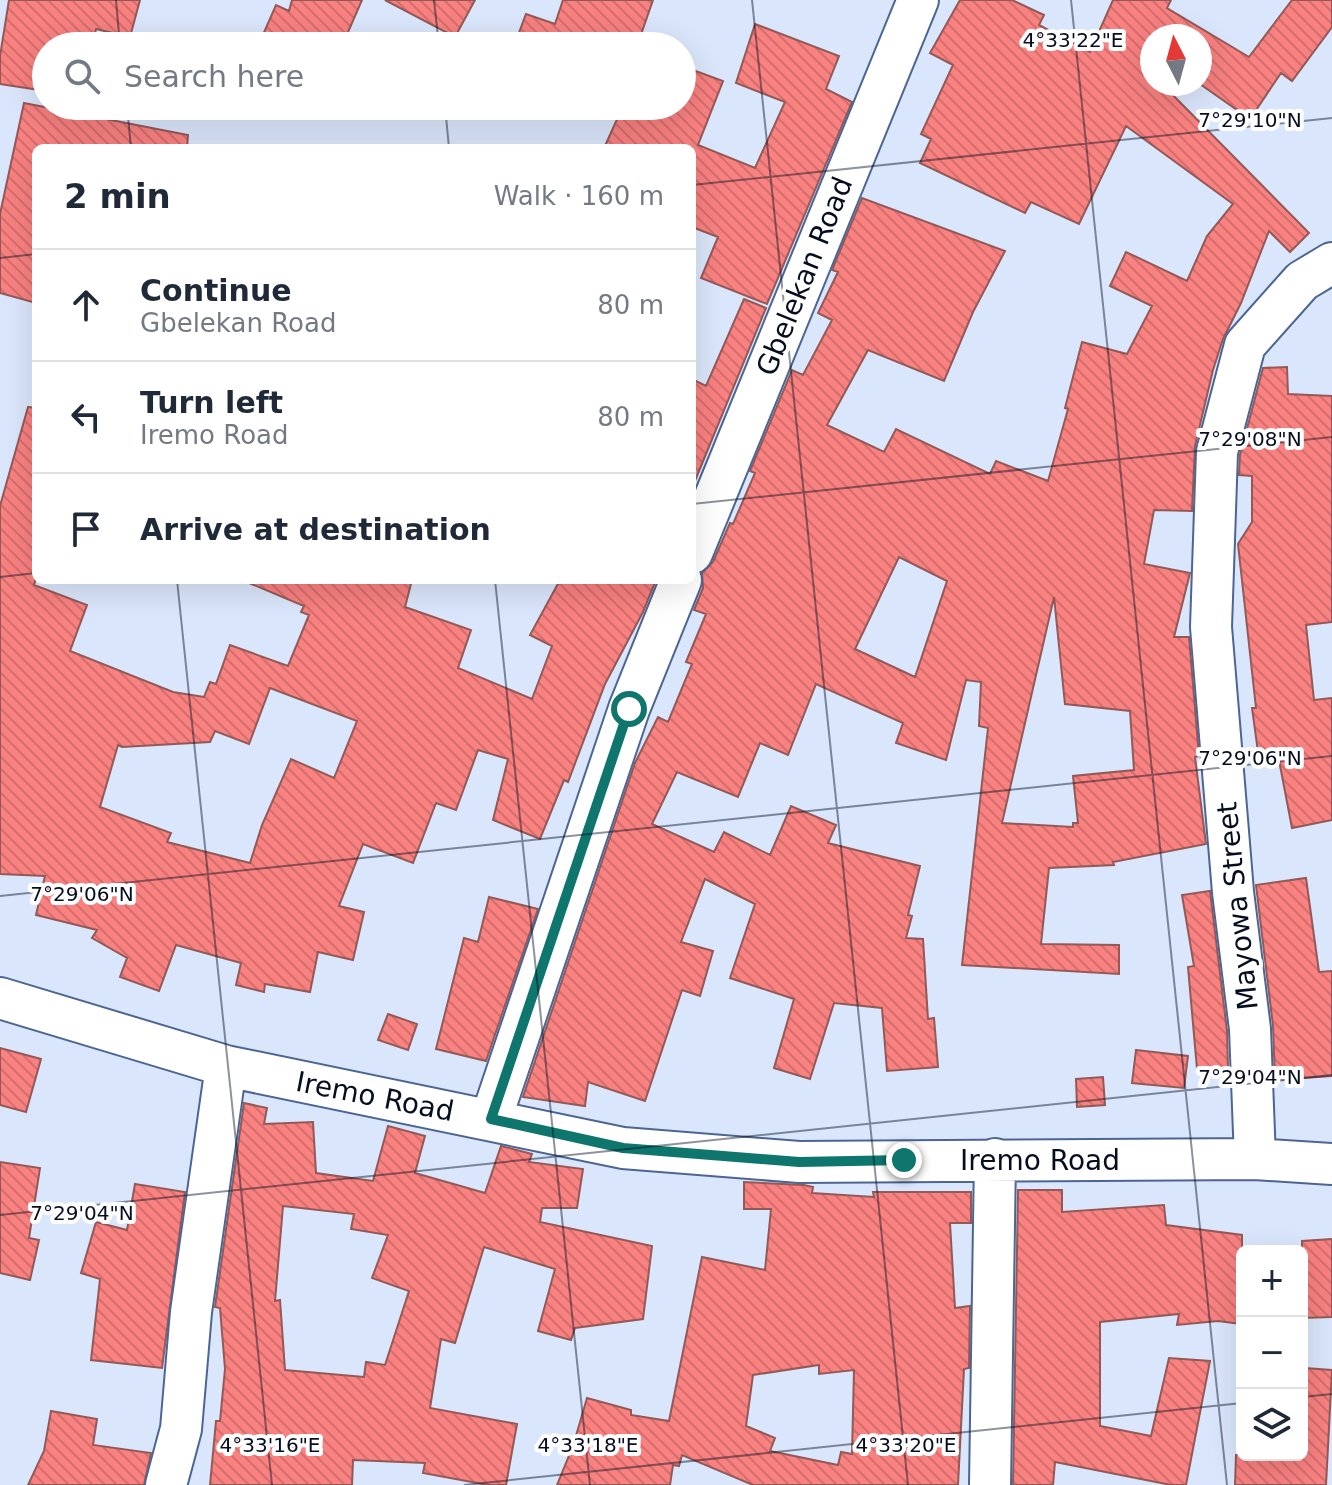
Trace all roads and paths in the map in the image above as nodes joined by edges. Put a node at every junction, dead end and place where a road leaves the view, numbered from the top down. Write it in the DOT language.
graph roads {
  1 [pos="918,0"];
  2 [pos="1332,263"];
  3 [pos="696,543"];
  4 [pos="679,584"];
  5 [pos="0,998"];
  6 [pos="226,1066"];
  7 [pos="491,1119"];
  8 [pos="995,1159"];
  9 [pos="1255,1159"];
  10 [pos="1332,1164"];
  11 [pos="166,1485"];
  12 [pos="990,1485"];
  1 -- 3 [label="street, Gbelekan Road"];
  2 -- 9 [label="street, Mayowa Street"];
  4 -- 7 [label="street"];
  5 -- 6 [label="street, Iremo Road"];
  6 -- 7 [label="street, Iremo Road"];
  6 -- 11 [label="street"];
  7 -- 8 [label="street, Iremo Road"];
  8 -- 9 [label="street, Iremo Road"];
  8 -- 12 [label="street"];
  9 -- 10 [label="street, Iremo Road"];
}
